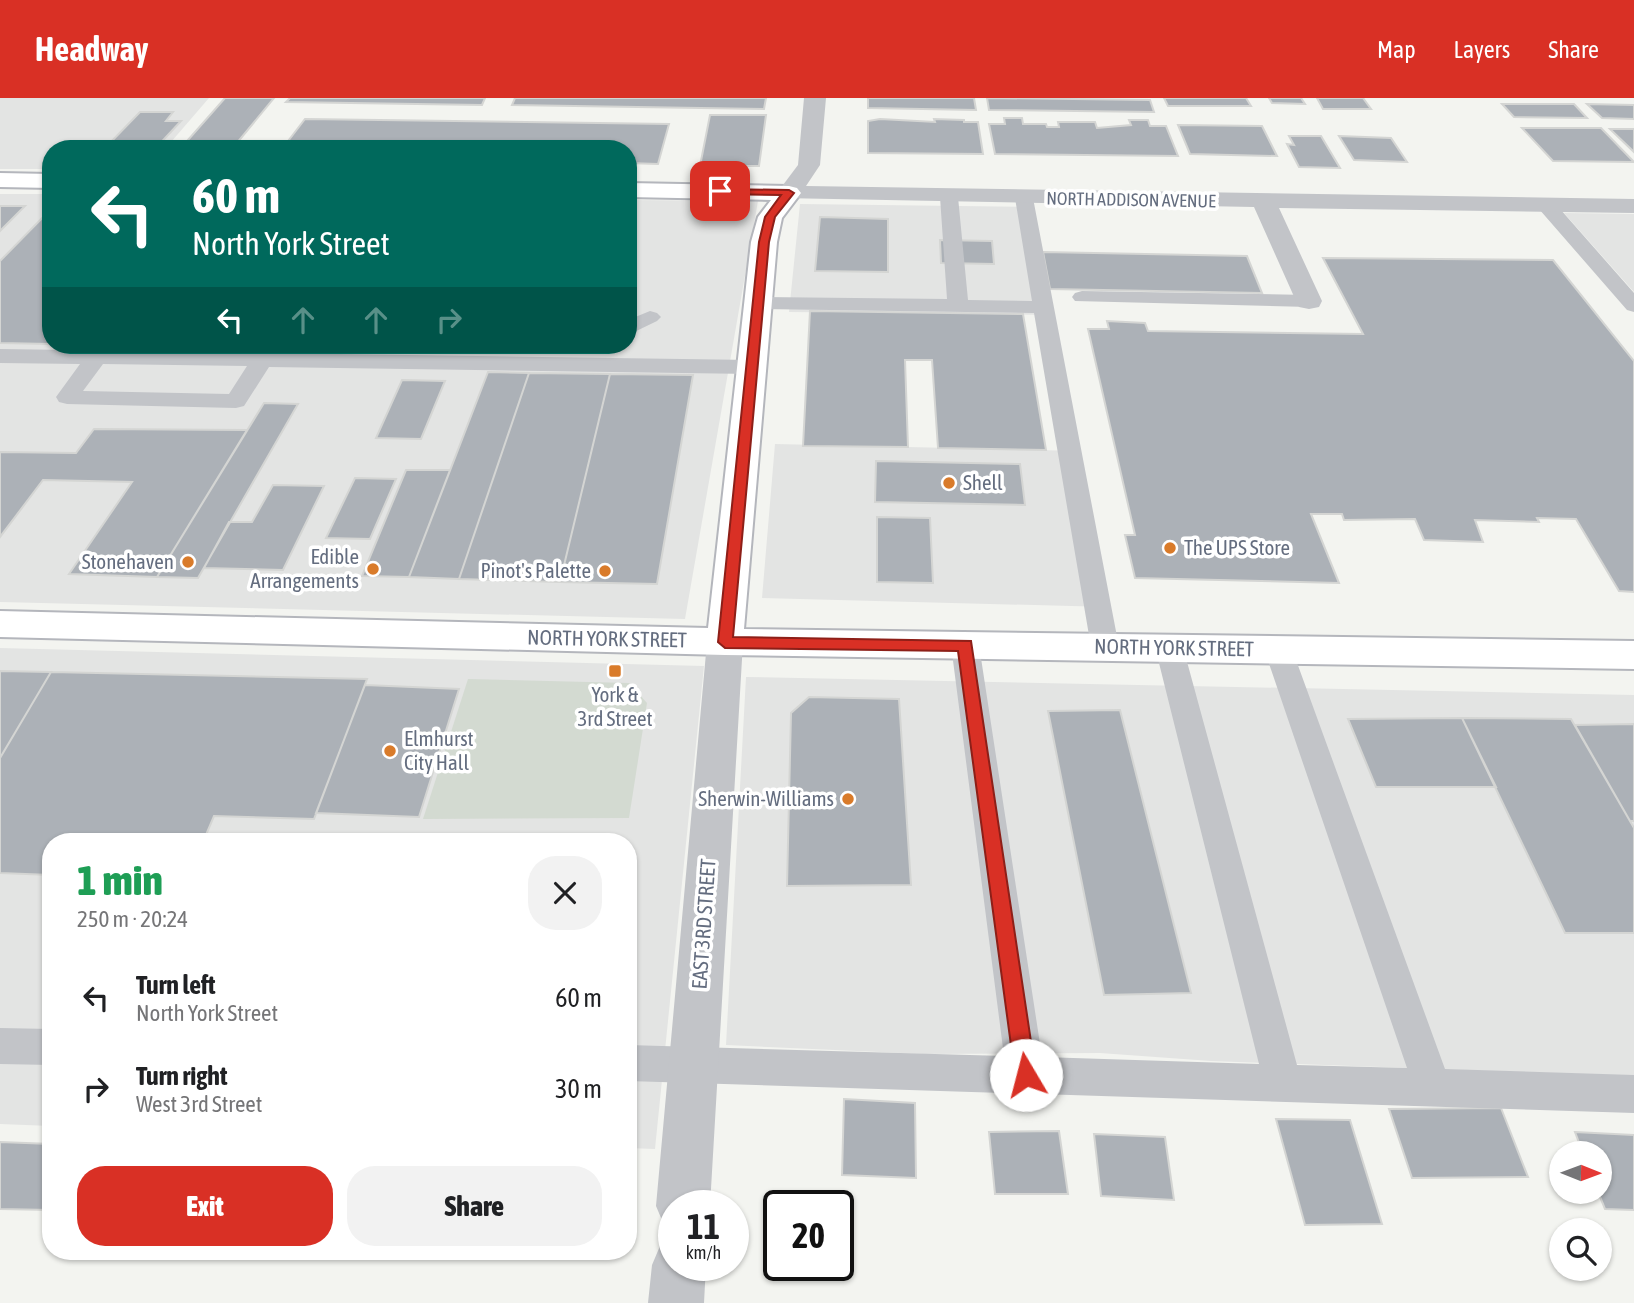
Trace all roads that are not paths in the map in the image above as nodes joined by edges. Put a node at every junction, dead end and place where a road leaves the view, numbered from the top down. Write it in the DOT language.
graph roads {
  1 [pos="815,98"];
  2 [pos="0,180"];
  3 [pos="42,181"];
  4 [pos="637,190"];
  5 [pos="789,193"];
  6 [pos="949,197"];
  7 [pos="1024,198"];
  8 [pos="1264,202"];
  9 [pos="1546,205"];
  10 [pos="1634,206"];
  11 [pos="1082,297"];
  12 [pos="1309,301"];
  13 [pos="758,303"];
  14 [pos="958,306"];
  15 [pos="1634,306"];
  16 [pos="1044,307"];
  17 [pos="650,317"];
  18 [pos="637,324"];
  19 [pos="0,356"];
  20 [pos="96,358"];
  21 [pos="262,360"];
  22 [pos="752,367"];
  23 [pos="0,624"];
  24 [pos="725,642"];
  25 [pos="965,645"];
  26 [pos="1105,647"];
  27 [pos="1169,648"];
  28 [pos="1278,649"];
  29 [pos="1634,655"];
  30 [pos="0,1046"];
  31 [pos="42,1047"];
  32 [pos="637,1063"];
  33 [pos="694,1065"];
  34 [pos="1026,1075"];
  35 [pos="1283,1083"];
  36 [pos="1433,1088"];
  37 [pos="1634,1094"];
  38 [pos="684,1190"];
  39 [pos="677,1281"];
  40 [pos="676,1303"];
  1 -- 5 [label="street"];
  2 -- 3 [label="main road"];
  4 -- 5 [label="main road, NORTH ADDISON AVENUE"];
  5 -- 6 [label="street, NORTH ADDISON AVENUE"];
  5 -- 13 [label="main road"];
  6 -- 7 [label="street, NORTH ADDISON AVENUE"];
  6 -- 14 [label="lane"];
  7 -- 8 [label="street, NORTH ADDISON AVENUE"];
  7 -- 16 [label="lane"];
  8 -- 9 [label="street, NORTH ADDISON AVENUE"];
  8 -- 12 [label="street"];
  9 -- 10 [label="street, NORTH ADDISON AVENUE"];
  9 -- 15 [label="lane"];
  11 -- 12 [label="lane"];
  13 -- 14 [label="lane"];
  13 -- 22 [label="main road"];
  14 -- 16 [label="lane"];
  16 -- 26 [label="lane"];
  17 -- 18 [label="lane"];
  19 -- 20 [label="lane"];
  20 -- 21 [label="lane"];
  20 -- 21 [label="lane"];
  21 -- 22 [label="lane"];
  22 -- 24 [label="main road"];
  23 -- 24 [label="main road, NORTH YORK STREET"];
  24 -- 25 [label="main road, NORTH YORK STREET"];
  24 -- 33 [label="street, EAST 3RD STREET"];
  25 -- 26 [label="main road, NORTH YORK STREET"];
  25 -- 34 [label="lane"];
  26 -- 27 [label="main road, NORTH YORK STREET"];
  27 -- 28 [label="main road, NORTH YORK STREET"];
  27 -- 35 [label="lane"];
  28 -- 29 [label="main road, NORTH YORK STREET"];
  28 -- 36 [label="lane"];
  30 -- 31 [label="lane"];
  32 -- 33 [label="lane"];
  33 -- 34 [label="lane"];
  33 -- 38 [label="street, EAST 3RD STREET"];
  34 -- 35 [label="lane"];
  35 -- 36 [label="lane"];
  36 -- 37 [label="lane"];
  39 -- 40 [label="street"];
}
